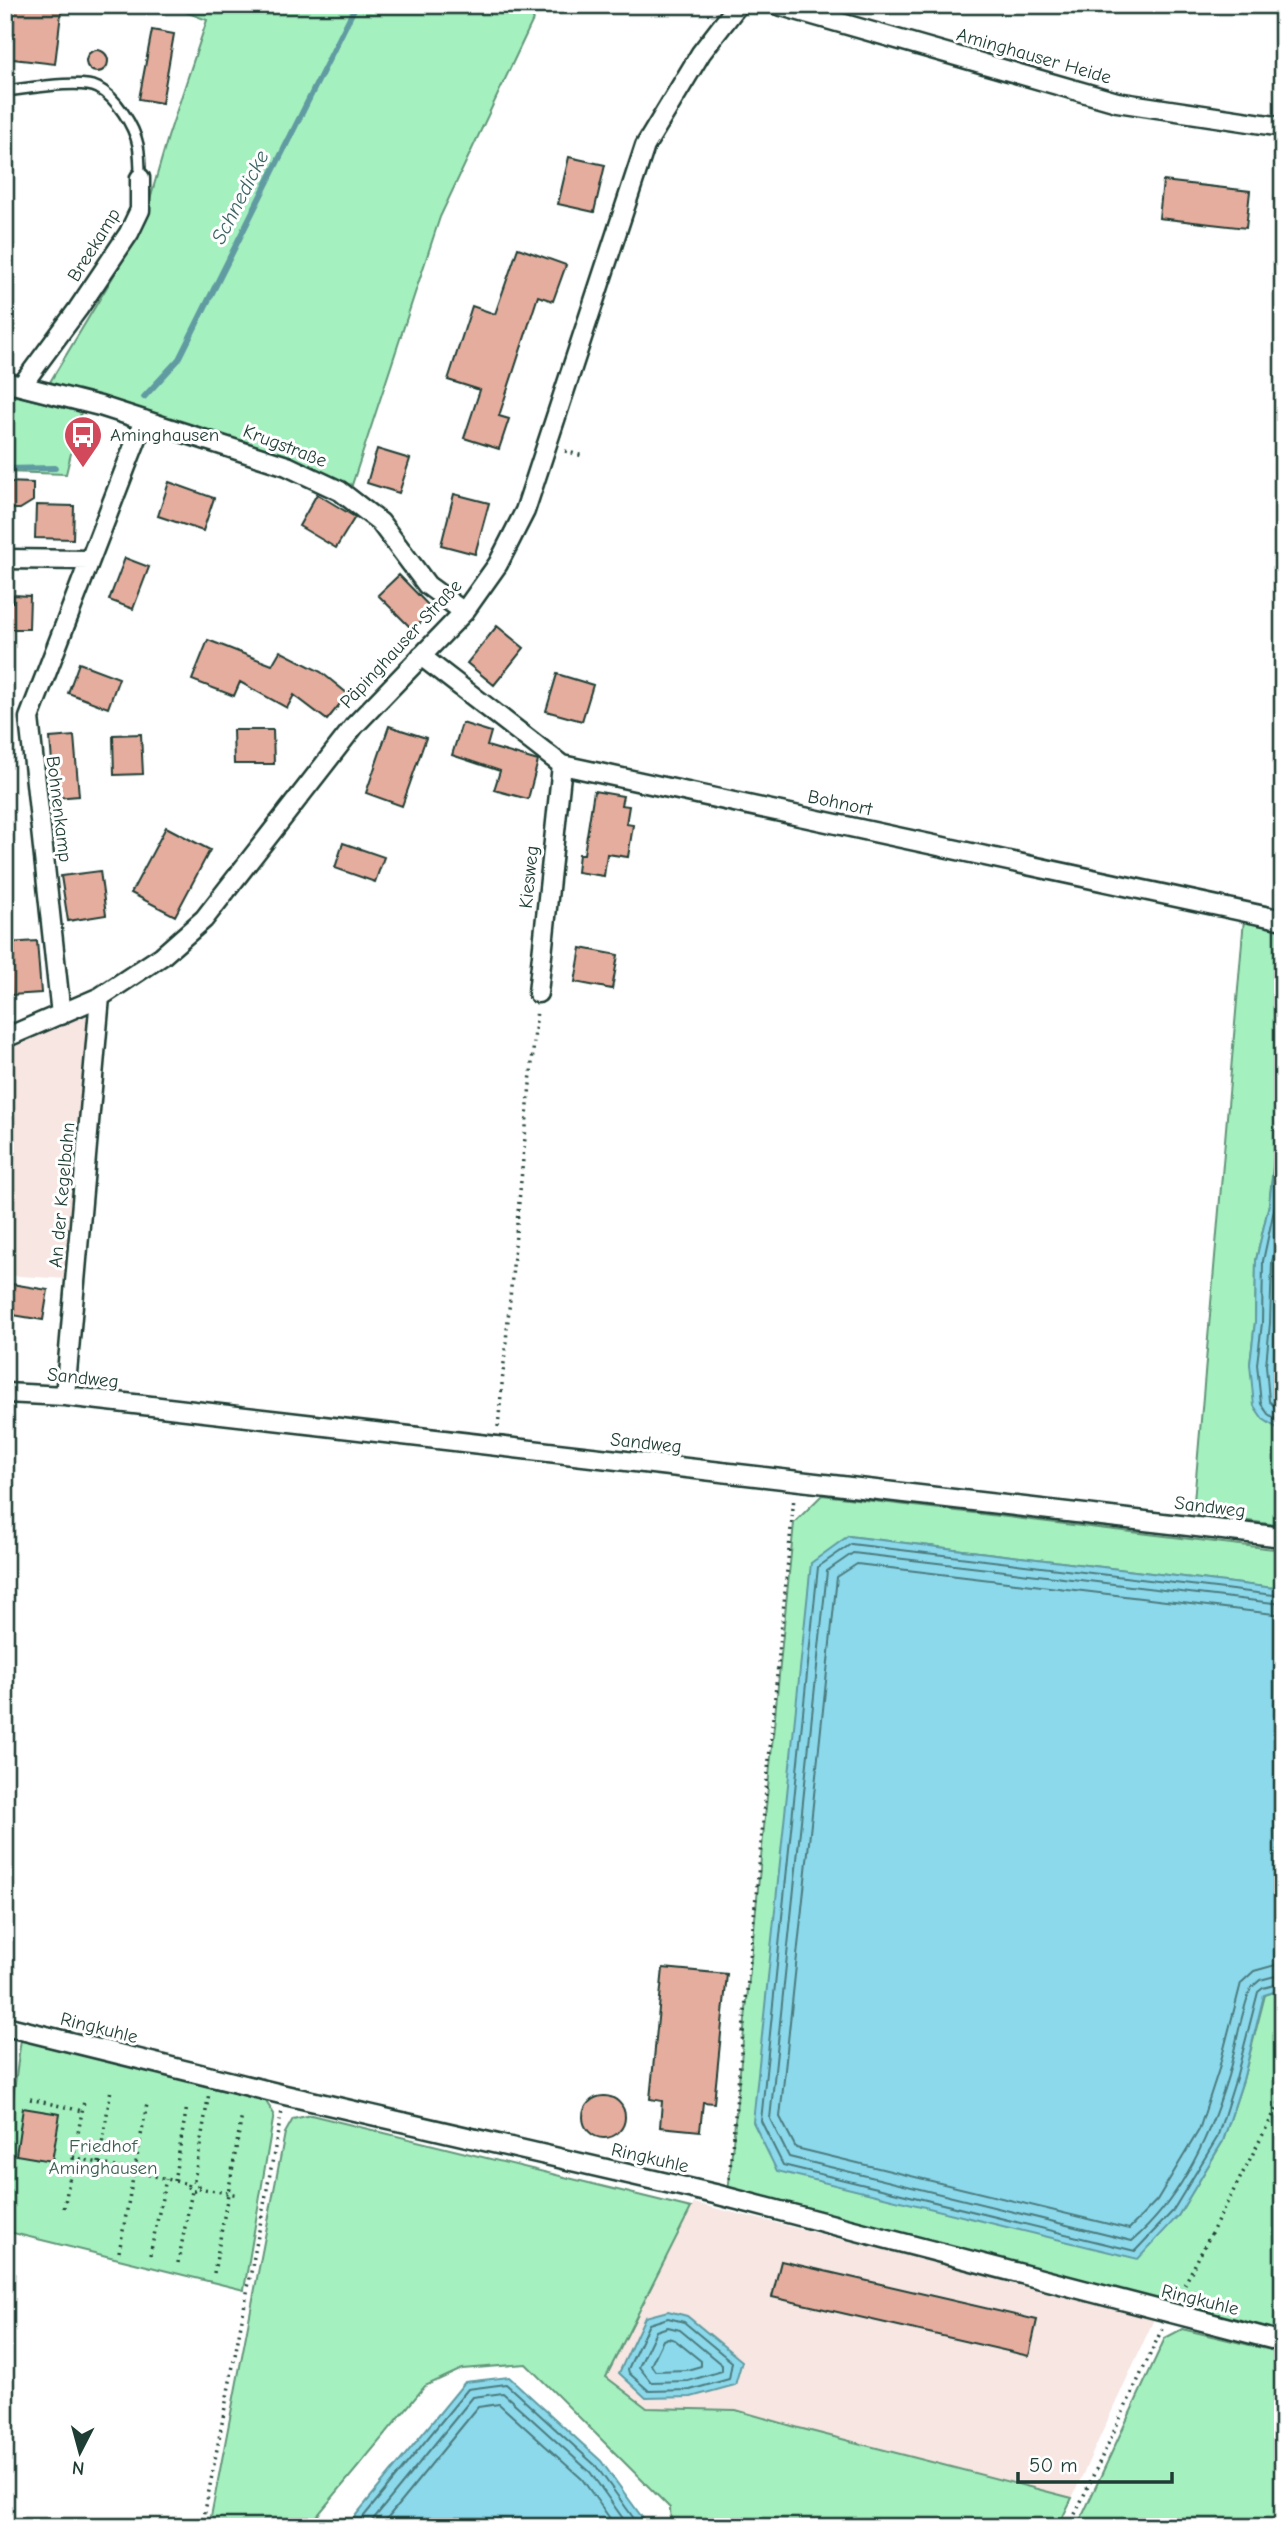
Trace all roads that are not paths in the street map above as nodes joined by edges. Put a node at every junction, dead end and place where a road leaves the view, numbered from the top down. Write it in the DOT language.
graph roads {
  1 [pos="738,5"];
  2 [pos="778,5"];
  3 [pos="5,91"];
  4 [pos="1283,127"];
  5 [pos="141,178"];
  6 [pos="14,383"];
  7 [pos="144,420"];
  8 [pos="5,559"];
  9 [pos="89,560"];
  10 [pos="464,612"];
  11 [pos="421,656"];
  12 [pos="562,765"];
  13 [pos="1283,920"];
  14 [pos="538,993"];
  15 [pos="100,998"];
  16 [pos="61,1015"];
  17 [pos="5,1038"];
  18 [pos="5,1393"];
  19 [pos="65,1396"];
  20 [pos="1283,1537"];
  21 [pos="5,2026"];
  22 [pos="1283,2342"];
  1 -- 10 [label="street, Päpinghauser Straße"];
  2 -- 4 [label="street, Aminghauser Heide"];
  3 -- 5 [label="lane, Breekamp"];
  5 -- 6 [label="street, Breekamp"];
  6 -- 7 [label="street, Krugstraße"];
  7 -- 9 [label="street, Bohnenkamp"];
  7 -- 10 [label="street, Krugstraße"];
  8 -- 9 [label="street"];
  9 -- 16 [label="street, Bohnenkamp"];
  10 -- 11 [label="street, Päpinghauser Straße"];
  11 -- 12 [label="street, Bohnort"];
  11 -- 15 [label="street, Päpinghauser Straße"];
  12 -- 13 [label="street, Bohnort"];
  12 -- 14 [label="street, Kiesweg"];
  15 -- 16 [label="street, Päpinghauser Straße"];
  15 -- 19 [label="street, An der Kegelbahn"];
  16 -- 17 [label="street, Päpinghauser Straße"];
  18 -- 19 [label="street, Sandweg"];
  19 -- 20 [label="street, Sandweg"];
  21 -- 22 [label="street, Ringkuhle"];
}
